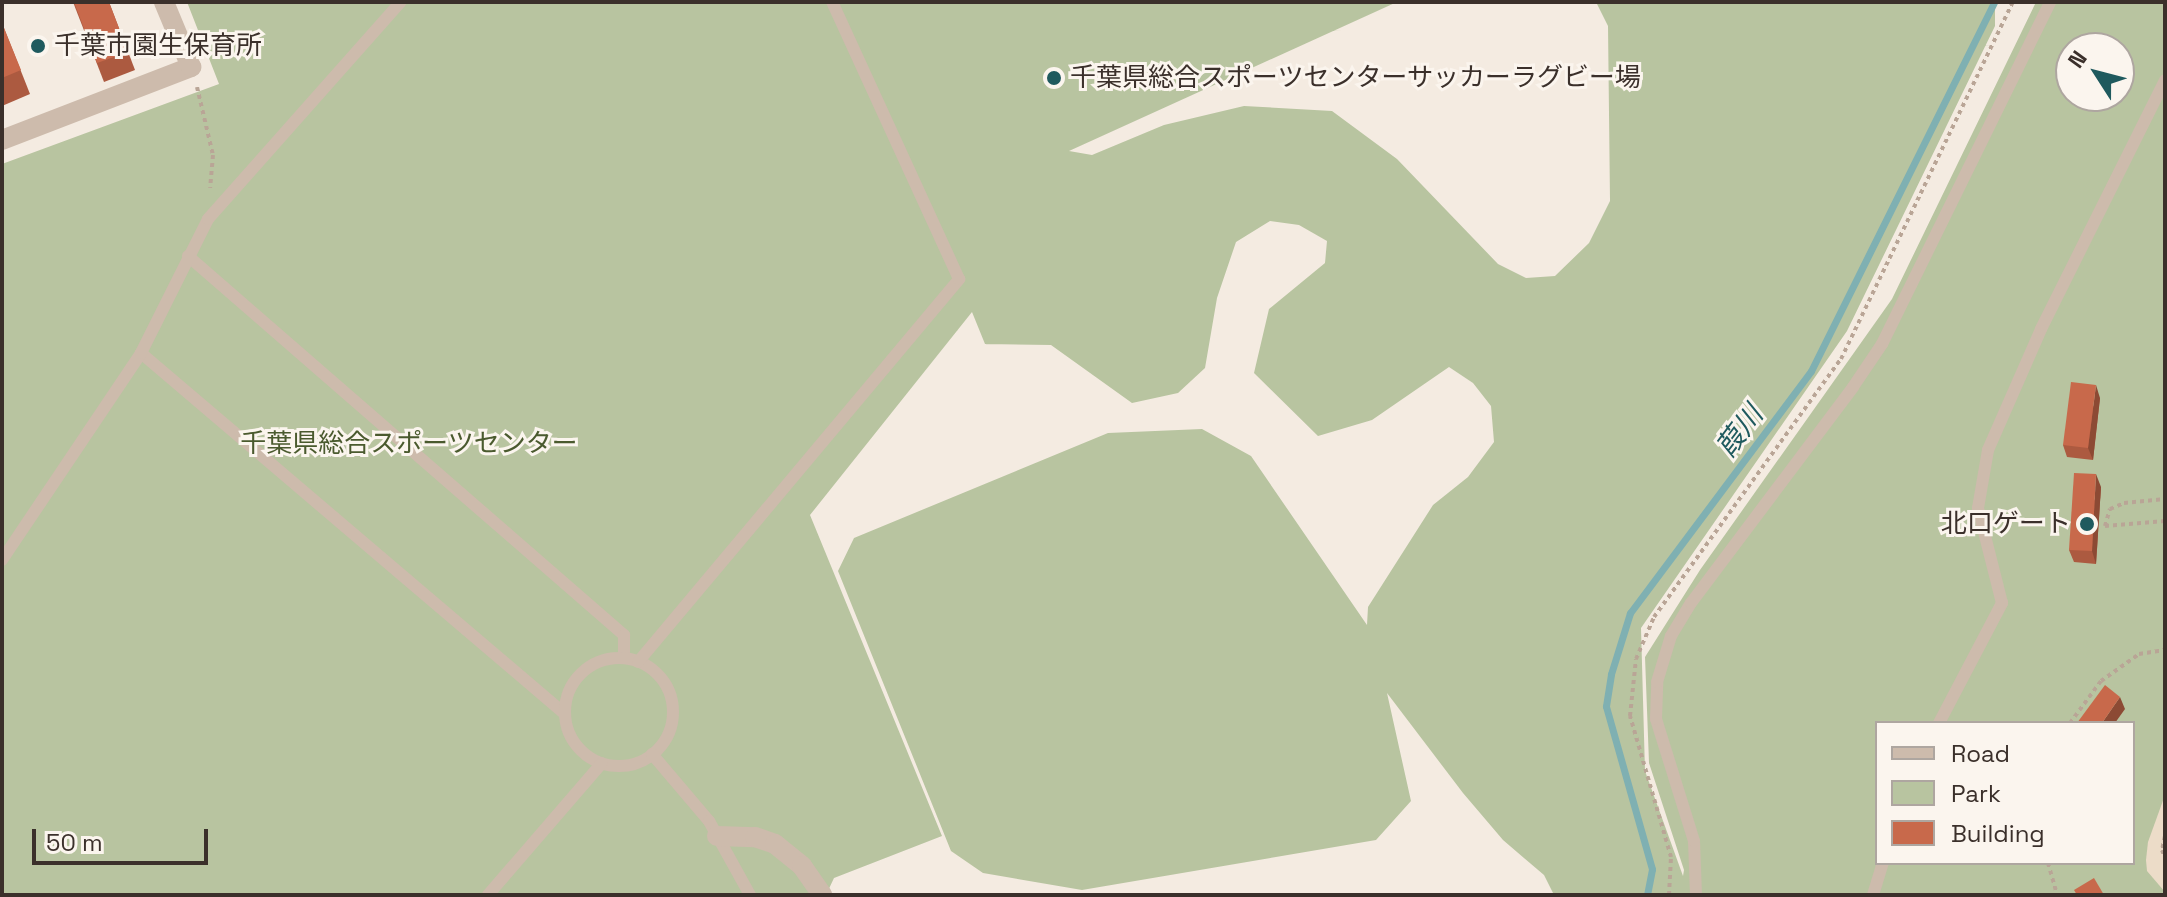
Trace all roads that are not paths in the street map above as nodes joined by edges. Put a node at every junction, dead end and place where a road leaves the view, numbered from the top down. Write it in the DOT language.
graph roads {
  1 [pos="164,2"];
  2 [pos="401,2"];
  3 [pos="832,2"];
  4 [pos="2050,2"];
  5 [pos="2165,80"];
  6 [pos="2,140"];
  7 [pos="188,256"];
  8 [pos="141,353"];
  9 [pos="2,560"];
  10 [pos="624,658"];
  11 [pos="638,662"];
  12 [pos="565,714"];
  13 [pos="1940,721"];
  14 [pos="652,754"];
  15 [pos="602,763"];
  16 [pos="717,836"];
  17 [pos="1882,865"];
  18 [pos="488,895"];
  19 [pos="750,895"];
  20 [pos="822,895"];
  21 [pos="1696,895"];
  22 [pos="1873,895"];
  1 -- 6 [label="street"];
  2 -- 7 [label="lane"];
  3 -- 11 [label="lane"];
  4 -- 21 [label="lane"];
  5 -- 13 [label="lane"];
  7 -- 8 [label="lane"];
  7 -- 10 [label="lane"];
  8 -- 9 [label="lane"];
  8 -- 12 [label="lane"];
  10 -- 11 [label="lane"];
  10 -- 12 [label="lane"];
  11 -- 14 [label="lane"];
  12 -- 15 [label="lane"];
  14 -- 15 [label="lane"];
  14 -- 16 [label="lane"];
  15 -- 18 [label="lane"];
  16 -- 19 [label="lane"];
  16 -- 20 [label="street"];
  17 -- 22 [label="lane"];
}
